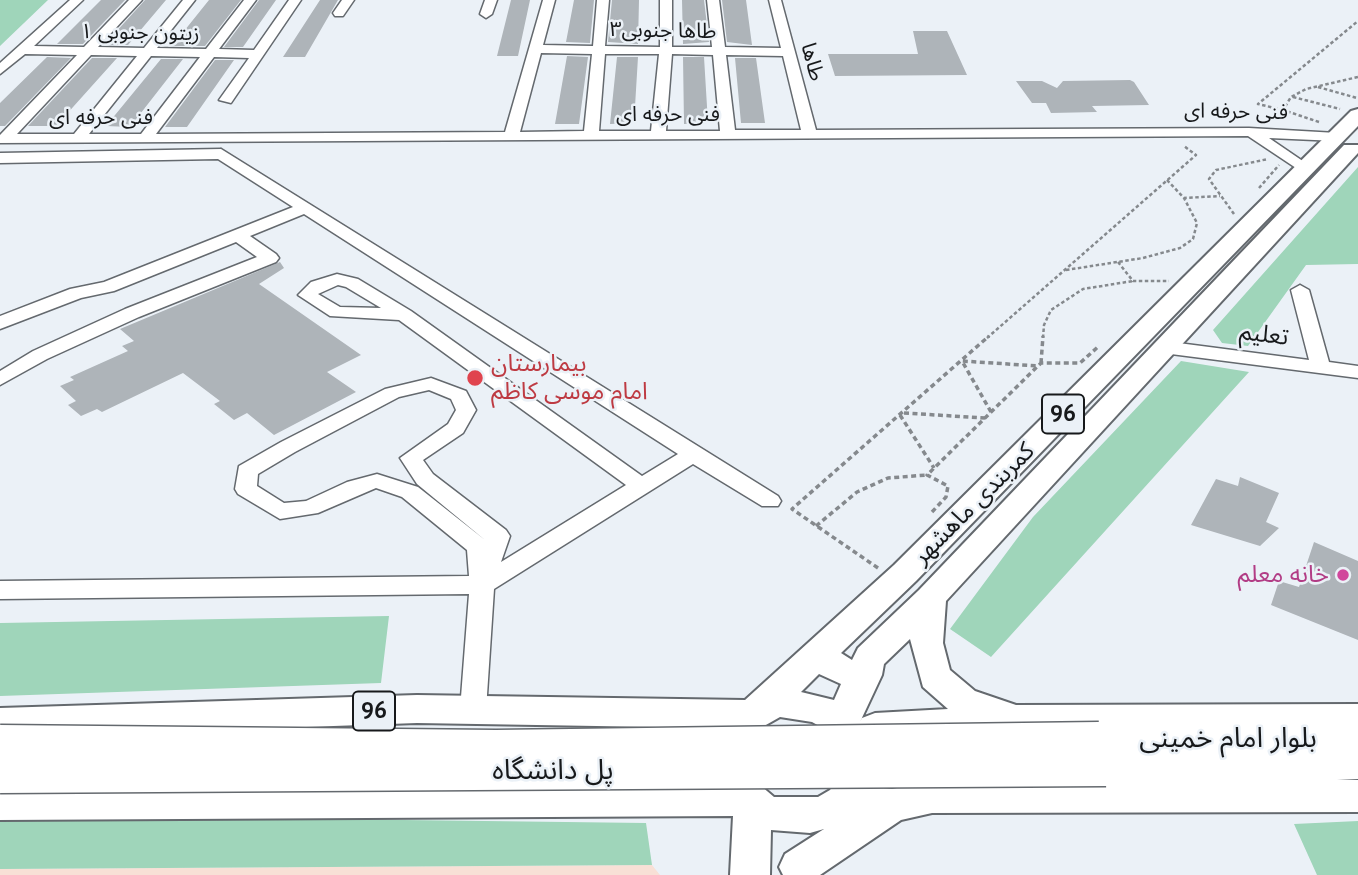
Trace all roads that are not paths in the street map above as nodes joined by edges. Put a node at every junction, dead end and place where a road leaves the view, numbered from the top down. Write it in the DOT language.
graph roads {
  1 [pos="77,0"];
  2 [pos="136,0"];
  3 [pos="189,0"];
  4 [pos="250,0"];
  5 [pos="295,0"];
  6 [pos="348,0"];
  7 [pos="491,0"];
  8 [pos="549,0"];
  9 [pos="603,0"];
  10 [pos="666,0"];
  11 [pos="713,0"];
  12 [pos="775,0"];
  13 [pos="339,13"];
  14 [pos="486,15"];
  15 [pos="538,49"];
  16 [pos="598,49"];
  17 [pos="22,50"];
  18 [pos="666,50"];
  19 [pos="91,51"];
  20 [pos="719,51"];
  21 [pos="145,52"];
  22 [pos="788,52"];
  23 [pos="211,53"];
  24 [pos="258,54"];
  25 [pos="0,71"];
  26 [pos="226,100"];
  27 [pos="1353,108"];
  28 [pos="1250,132"];
  29 [pos="728,135"];
  30 [pos="810,135"];
  31 [pos="1341,135"];
  32 [pos="591,136"];
  33 [pos="658,136"];
  34 [pos="511,137"];
  35 [pos="2,139"];
  36 [pos="145,139"];
  37 [pos="77,140"];
  38 [pos="0,158"];
  39 [pos="1305,169"];
  40 [pos="305,208"];
  41 [pos="237,235"];
  42 [pos="1300,290"];
  43 [pos="404,315"];
  44 [pos="0,323"];
  45 [pos="1163,347"];
  46 [pos="1321,367"];
  47 [pos="1358,372"];
  48 [pos="0,379"];
  49 [pos="692,454"];
  50 [pos="642,486"];
  51 [pos="770,501"];
  52 [pos="482,585"];
  53 [pos="0,590"];
  54 [pos="930,598"];
  55 [pos="821,654"];
  56 [pos="865,675"];
  57 [pos="473,710"];
  58 [pos="755,711"];
  59 [pos="616,712"];
  60 [pos="1358,718"];
  61 [pos="1022,719"];
  62 [pos="0,723"];
  63 [pos="916,724"];
  64 [pos="844,727"];
  65 [pos="1358,739"];
  66 [pos="0,743"];
  67 [pos="1102,754"];
  68 [pos="1358,764"];
  69 [pos="0,775"];
  70 [pos="1358,796"];
  71 [pos="932,797"];
  72 [pos="601,801"];
  73 [pos="750,802"];
  74 [pos="0,804"];
  75 [pos="892,805"];
  76 [pos="833,807"];
  77 [pos="799,871"];
  78 [pos="750,875"];
  1 -- 17 [label="street"];
  2 -- 19 [label="street"];
  3 -- 21 [label="street"];
  4 -- 23 [label="street"];
  5 -- 24 [label="street"];
  6 -- 13 [label="street"];
  7 -- 14 [label="street"];
  8 -- 15 [label="street"];
  9 -- 16 [label="street"];
  10 -- 18 [label="street"];
  11 -- 20 [label="street"];
  12 -- 22 [label="street, طاها"];
  15 -- 16 [label="street, طاها جنوبی۳"];
  15 -- 34 [label="street"];
  16 -- 18 [label="street, طاها جنوبی۳"];
  16 -- 32 [label="street"];
  17 -- 19 [label="street, زیتون جنوبی ۱"];
  17 -- 25 [label="street"];
  18 -- 20 [label="street, طاها جنوبی۳"];
  18 -- 33 [label="street"];
  19 -- 21 [label="street, زیتون جنوبی ۱"];
  19 -- 35 [label="street"];
  20 -- 22 [label="street, طاها جنوبی۳"];
  20 -- 29 [label="street"];
  21 -- 23 [label="street, زیتون جنوبی ۱"];
  21 -- 37 [label="street"];
  22 -- 30 [label="street, طاها"];
  23 -- 24 [label="street, زیتون جنوبی ۱"];
  23 -- 36 [label="street"];
  24 -- 26 [label="street"];
  27 -- 31 [label="main road, کمربندی ماهشهر / 96"];
  28 -- 30 [label="street, فنی حرفه ای"];
  28 -- 31 [label="street, فنی حرفه ای"];
  28 -- 39 [label="street"];
  29 -- 30 [label="street, فنی حرفه ای"];
  29 -- 33 [label="street, فنی حرفه ای"];
  31 -- 39 [label="main road, کمربندی ماهشهر / 96"];
  31 -- 45 [label="main road, کمربندی ماهشهر / 96"];
  32 -- 33 [label="street, فنی حرفه ای"];
  32 -- 34 [label="street, فنی حرفه ای"];
  34 -- 36 [label="street, فنی حرفه ای"];
  35 -- 37 [label="street, فنی حرفه ای"];
  36 -- 37 [label="street, فنی حرفه ای"];
  38 -- 40 [label="street"];
  39 -- 55 [label="main road, کمربندی ماهشهر / 96"];
  40 -- 41 [label="street"];
  40 -- 49 [label="street"];
  41 -- 44 [label="street"];
  41 -- 48 [label="street"];
  42 -- 46 [label="street"];
  43 -- 50 [label="street"];
  45 -- 46 [label="street, تعلیم"];
  45 -- 54 [label="main road, کمربندی ماهشهر / 96"];
  46 -- 47 [label="street, تعلیم"];
  49 -- 50 [label="street"];
  49 -- 51 [label="street"];
  50 -- 52 [label="street"];
  52 -- 52 [label="street"];
  52 -- 53 [label="street"];
  52 -- 57 [label="street"];
  54 -- 56 [label="main road, 96"];
  54 -- 61 [label="main road"];
  55 -- 56 [label="main road"];
  55 -- 58 [label="main road, کمربندی ماهشهر / 96"];
  56 -- 64 [label="main road, 96"];
  57 -- 59 [label="main road, 96"];
  57 -- 62 [label="main road, 96"];
  58 -- 59 [label="main road, 96"];
  58 -- 64 [label="main road, 96"];
  58 -- 73 [label="main road, 96"];
  59 -- 72 [label="main road"];
  60 -- 61 [label="main road"];
  61 -- 63 [label="main road"];
  63 -- 64 [label="main road"];
  63 -- 71 [label="main road"];
  64 -- 76 [label="main road"];
  65 -- 67 [label="main road, بلوار امام خمینی"];
  66 -- 67 [label="main road, پل دانشگاه, bridge"];
  67 -- 68 [label="main road, بلوار امام خمینی"];
  67 -- 69 [label="main road, پل دانشگاه, bridge"];
  70 -- 71 [label="main road"];
  71 -- 75 [label="main road"];
  72 -- 73 [label="main road"];
  72 -- 74 [label="main road"];
  73 -- 76 [label="main road"];
  73 -- 78 [label="main road"];
  75 -- 76 [label="main road"];
  75 -- 77 [label="main road"];
  76 -- 77 [label="main road"];
}
